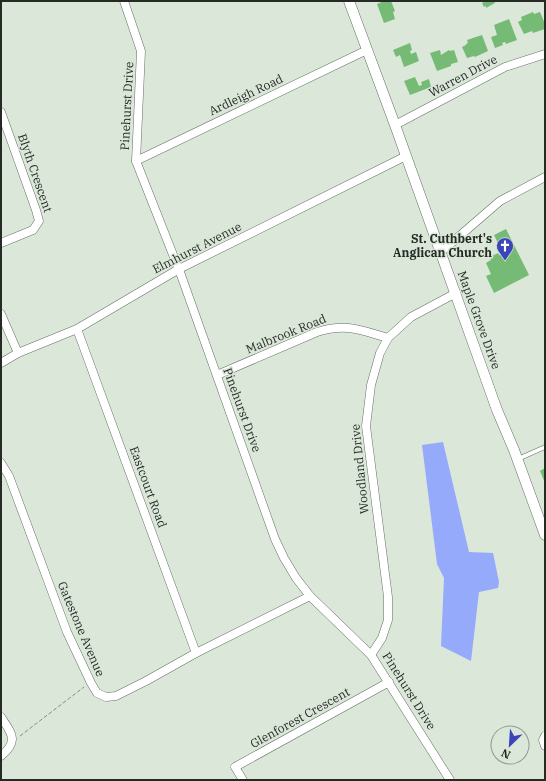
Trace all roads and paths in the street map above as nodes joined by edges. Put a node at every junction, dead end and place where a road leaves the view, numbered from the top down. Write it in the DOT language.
graph roads {
  1 [pos="124,1"];
  2 [pos="349,1"];
  3 [pos="367,50"];
  4 [pos="545,54"];
  5 [pos="1,112"];
  6 [pos="396,125"];
  7 [pos="406,156"];
  8 [pos="136,160"];
  9 [pos="545,177"];
  10 [pos="1,243"];
  11 [pos="441,252"];
  12 [pos="179,269"];
  13 [pos="456,293"];
  14 [pos="1,314"];
  15 [pos="77,329"];
  16 [pos="388,338"];
  17 [pos="18,353"];
  18 [pos="1,363"];
  19 [pos="217,375"];
  20 [pos="545,447"];
  21 [pos="518,459"];
  22 [pos="1,463"];
  23 [pos="545,535"];
  24 [pos="310,596"];
  25 [pos="196,653"];
  26 [pos="372,655"];
  27 [pos="389,682"];
  28 [pos="90,683"];
  29 [pos="1,717"];
  30 [pos="545,736"];
  31 [pos="12,740"];
  32 [pos="545,746"];
  33 [pos="1,756"];
  34 [pos="243,780"];
  35 [pos="450,780"];
  1 -- 8 [label="street, Pinehurst Drive"];
  2 -- 3 [label="street, Maple Grove Drive"];
  3 -- 6 [label="street, Maple Grove Drive"];
  3 -- 8 [label="street, Ardleigh Road"];
  4 -- 6 [label="street, Warren Drive"];
  5 -- 10 [label="street, Blyth Crescent"];
  6 -- 7 [label="street, Maple Grove Drive"];
  7 -- 11 [label="street, Maple Grove Drive"];
  7 -- 12 [label="street, Elmhurst Avenue"];
  8 -- 12 [label="street, Pinehurst Drive"];
  9 -- 11 [label="street"];
  11 -- 13 [label="street, Maple Grove Drive"];
  12 -- 15 [label="street, Elmhurst Avenue"];
  12 -- 19 [label="street, Pinehurst Drive"];
  13 -- 16 [label="street, Woodland Drive"];
  13 -- 21 [label="street, Maple Grove Drive"];
  14 -- 17 [label="street"];
  15 -- 17 [label="street, Elmhurst Avenue"];
  15 -- 25 [label="street, Eastcourt Road"];
  16 -- 19 [label="street, Malbrook Road"];
  16 -- 26 [label="street, Woodland Drive"];
  17 -- 18 [label="street, Elmhurst Avenue"];
  19 -- 24 [label="street, Pinehurst Drive"];
  20 -- 21 [label="lane"];
  21 -- 23 [label="street, Maple Grove Drive"];
  22 -- 28 [label="street, Gatestone Avenue"];
  24 -- 25 [label="street, Gatestone Avenue"];
  24 -- 26 [label="street, Pinehurst Drive"];
  25 -- 28 [label="street, Gatestone Avenue"];
  26 -- 27 [label="street, Pinehurst Drive"];
  27 -- 34 [label="street, Glenforest Crescent"];
  27 -- 35 [label="street, Pinehurst Drive"];
  28 -- 31 [label="path"];
  29 -- 31 [label="street"];
  30 -- 32 [label="street"];
  31 -- 33 [label="street"];
}
